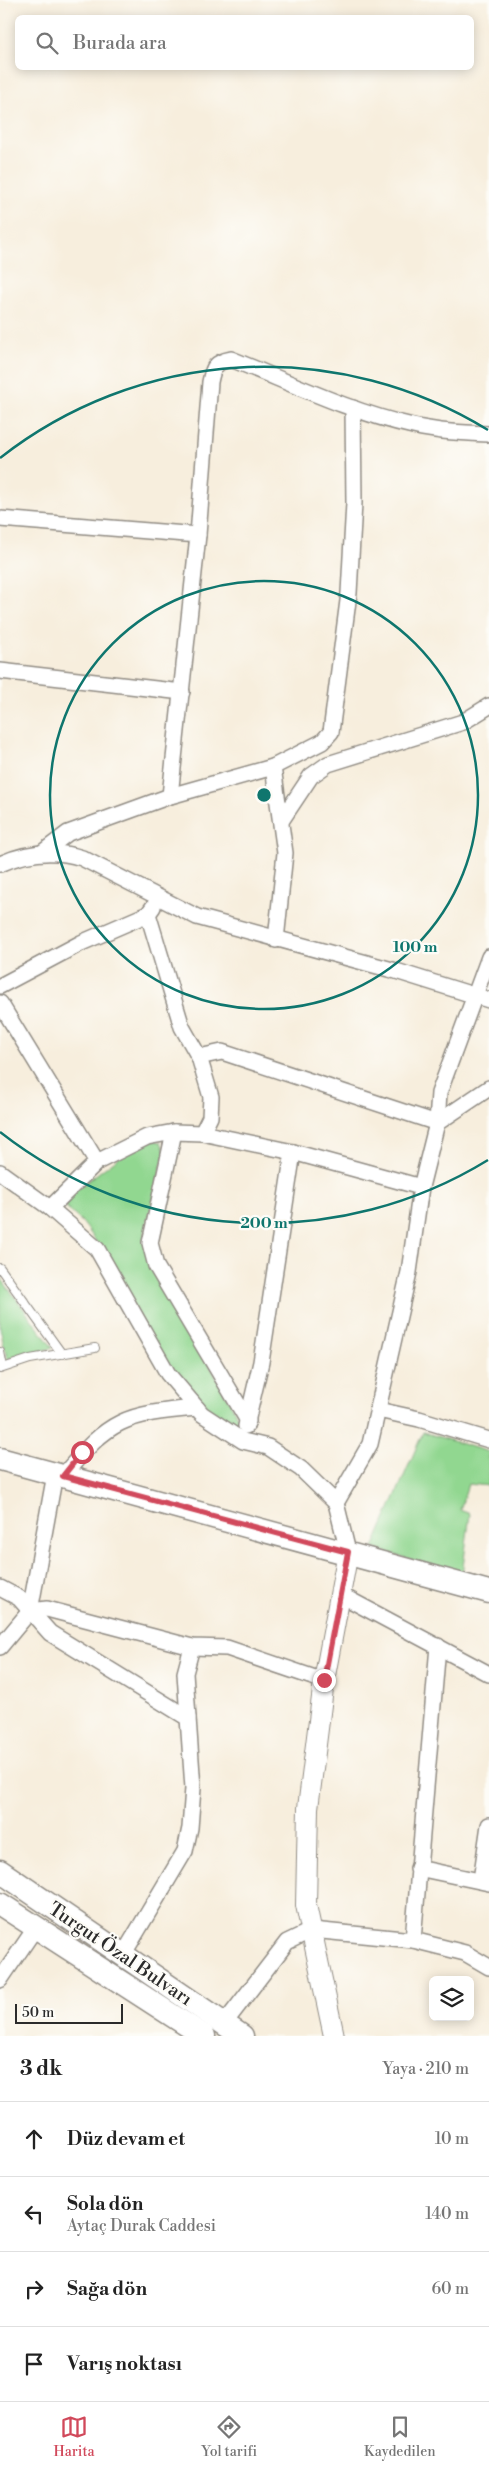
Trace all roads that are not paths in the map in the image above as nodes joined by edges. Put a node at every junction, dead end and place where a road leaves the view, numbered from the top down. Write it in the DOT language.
graph roads {
  1 [pos="353,408"];
  2 [pos="489,434"];
  3 [pos="0,519"];
  4 [pos="198,535"];
  5 [pos="0,670"];
  6 [pos="182,692"];
  7 [pos="489,706"];
  8 [pos="273,767"];
  9 [pos="170,796"];
  10 [pos="281,821"];
  11 [pos="43,852"];
  12 [pos="0,864"];
  13 [pos="159,898"];
  14 [pos="148,914"];
  15 [pos="276,940"];
  16 [pos="489,957"];
  17 [pos="0,986"];
  18 [pos="482,997"];
  19 [pos="0,1003"];
  20 [pos="199,1057"];
  21 [pos="489,1088"];
  22 [pos="437,1123"];
  23 [pos="174,1132"];
  24 [pos="202,1133"];
  25 [pos="293,1152"];
  26 [pos="97,1162"];
  27 [pos="0,1172"];
  28 [pos="421,1187"];
  29 [pos="50,1208"];
  30 [pos="0,1268"];
  31 [pos="95,1348"];
  32 [pos="0,1352"];
  33 [pos="62,1354"];
  34 [pos="2,1368"];
  35 [pos="197,1408"];
  36 [pos="378,1410"];
  37 [pos="248,1421"];
  38 [pos="489,1440"];
  39 [pos="243,1441"];
  40 [pos="0,1459"];
  41 [pos="59,1475"];
  42 [pos="336,1504"];
  43 [pos="348,1552"];
  44 [pos="0,1588"];
  45 [pos="489,1592"];
  46 [pos="340,1594"];
  47 [pos="30,1611"];
  48 [pos="0,1646"];
  49 [pos="438,1646"];
  50 [pos="192,1647"];
  51 [pos="489,1674"];
  52 [pos="324,1680"];
  53 [pos="188,1718"];
  54 [pos="489,1825"];
  55 [pos="418,1868"];
  56 [pos="0,1871"];
  57 [pos="485,1882"];
  58 [pos="0,1904"];
  59 [pos="36,1927"];
  60 [pos="312,1930"];
  61 [pos="413,1940"];
  62 [pos="123,1955"];
  63 [pos="489,1967"];
  64 [pos="0,1980"];
  65 [pos="233,2030"];
  66 [pos="204,2036"];
  67 [pos="334,2036"];
  1 -- 2 [label="street"];
  1 -- 4 [label="street"];
  1 -- 8 [label="street"];
  3 -- 4 [label="street"];
  4 -- 6 [label="street"];
  5 -- 6 [label="street"];
  6 -- 9 [label="street"];
  7 -- 10 [label="street"];
  8 -- 9 [label="street"];
  8 -- 10 [label="street"];
  9 -- 11 [label="street"];
  10 -- 15 [label="street"];
  11 -- 12 [label="street"];
  11 -- 13 [label="street"];
  13 -- 14 [label="street"];
  13 -- 15 [label="street"];
  14 -- 17 [label="street"];
  14 -- 20 [label="street"];
  15 -- 18 [label="street"];
  16 -- 18 [label="street"];
  18 -- 22 [label="street"];
  19 -- 26 [label="street"];
  20 -- 22 [label="street"];
  20 -- 24 [label="street"];
  21 -- 22 [label="street"];
  22 -- 28 [label="street"];
  23 -- 24 [label="street"];
  23 -- 26 [label="street"];
  23 -- 37 [label="street"];
  24 -- 25 [label="street"];
  25 -- 28 [label="street"];
  25 -- 37 [label="street"];
  26 -- 29 [label="street"];
  27 -- 29 [label="street"];
  28 -- 36 [label="street"];
  29 -- 35 [label="street"];
  30 -- 33 [label="lane"];
  31 -- 33 [label="lane"];
  32 -- 34 [label="lane"];
  33 -- 34 [label="lane"];
  35 -- 39 [label="street"];
  35 -- 41 [label="street"];
  36 -- 38 [label="street"];
  36 -- 42 [label="street"];
  37 -- 39 [label="street"];
  39 -- 42 [label="street"];
  40 -- 41 [label="main road"];
  41 -- 43 [label="main road"];
  41 -- 47 [label="street"];
  42 -- 43 [label="street"];
  43 -- 45 [label="main road"];
  43 -- 46 [label="street"];
  44 -- 47 [label="street"];
  46 -- 49 [label="street"];
  46 -- 52 [label="street"];
  47 -- 48 [label="street"];
  47 -- 50 [label="street"];
  47 -- 53 [label="street"];
  49 -- 51 [label="street"];
  49 -- 55 [label="street"];
  50 -- 52 [label="street"];
  50 -- 53 [label="street"];
  52 -- 60 [label="street"];
  53 -- 62 [label="street"];
  54 -- 57 [label="street"];
  55 -- 57 [label="street"];
  55 -- 61 [label="street"];
  56 -- 62 [label="main road, Turgut Özal Bulvarı"];
  58 -- 59 [label="main road, Turgut Özal Bulvarı"];
  59 -- 64 [label="street"];
  59 -- 66 [label="main road, Turgut Özal Bulvarı"];
  60 -- 61 [label="street"];
  60 -- 65 [label="street"];
  60 -- 67 [label="street"];
  61 -- 63 [label="street"];
  62 -- 65 [label="main road, Turgut Özal Bulvarı"];
}
